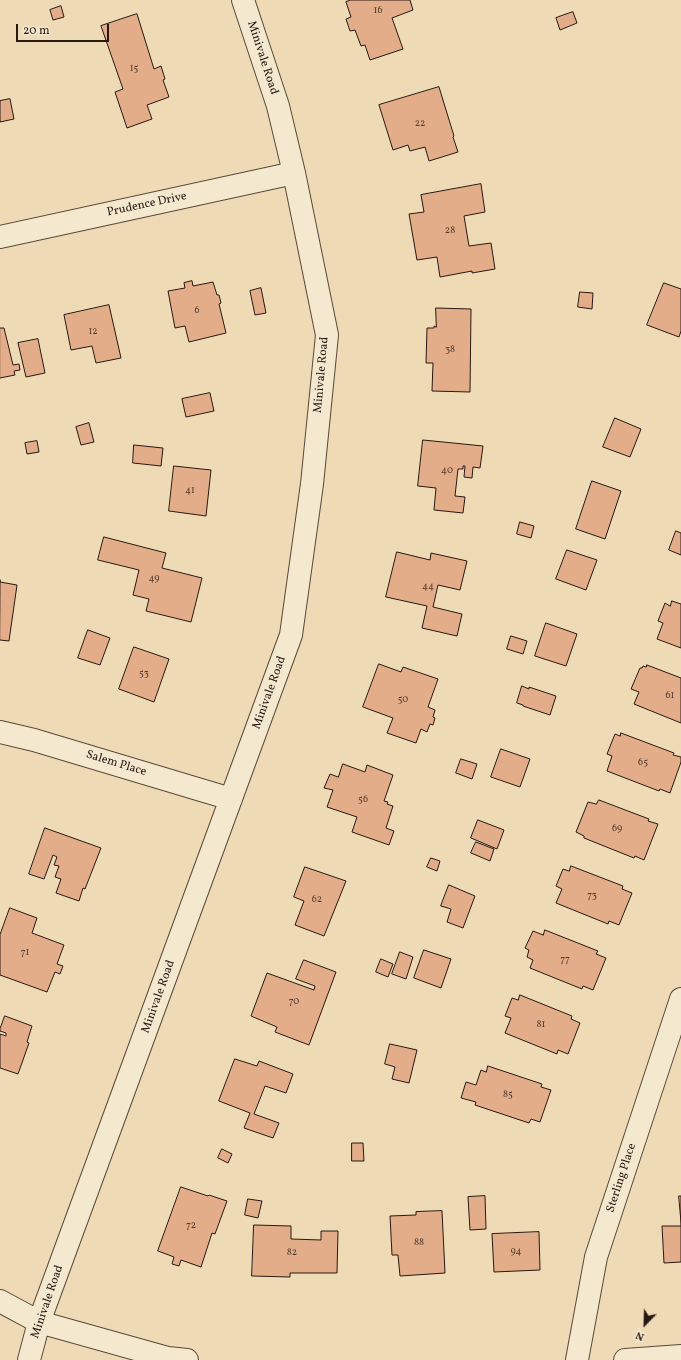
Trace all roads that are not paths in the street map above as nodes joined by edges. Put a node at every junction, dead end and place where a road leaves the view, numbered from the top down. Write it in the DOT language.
graph roads {
  1 [pos="243,0"];
  2 [pos="294,173"];
  3 [pos="0,237"];
  4 [pos="0,732"];
  5 [pos="232,799"];
  6 [pos="681,1000"];
  7 [pos="0,1301"];
  8 [pos="39,1322"];
  9 [pos="681,1356"];
  10 [pos="30,1360"];
  11 [pos="187,1360"];
  12 [pos="577,1360"];
  13 [pos="625,1360"];
  1 -- 2 [label="street, Minivale Road"];
  2 -- 3 [label="street, Prudence Drive"];
  2 -- 5 [label="street, Minivale Road"];
  4 -- 5 [label="street, Salem Place"];
  5 -- 8 [label="street, Minivale Road"];
  6 -- 12 [label="street, Sterling Place"];
  7 -- 8 [label="street"];
  8 -- 10 [label="street, Minivale Road"];
  8 -- 11 [label="street"];
  9 -- 13 [label="street"];
}
